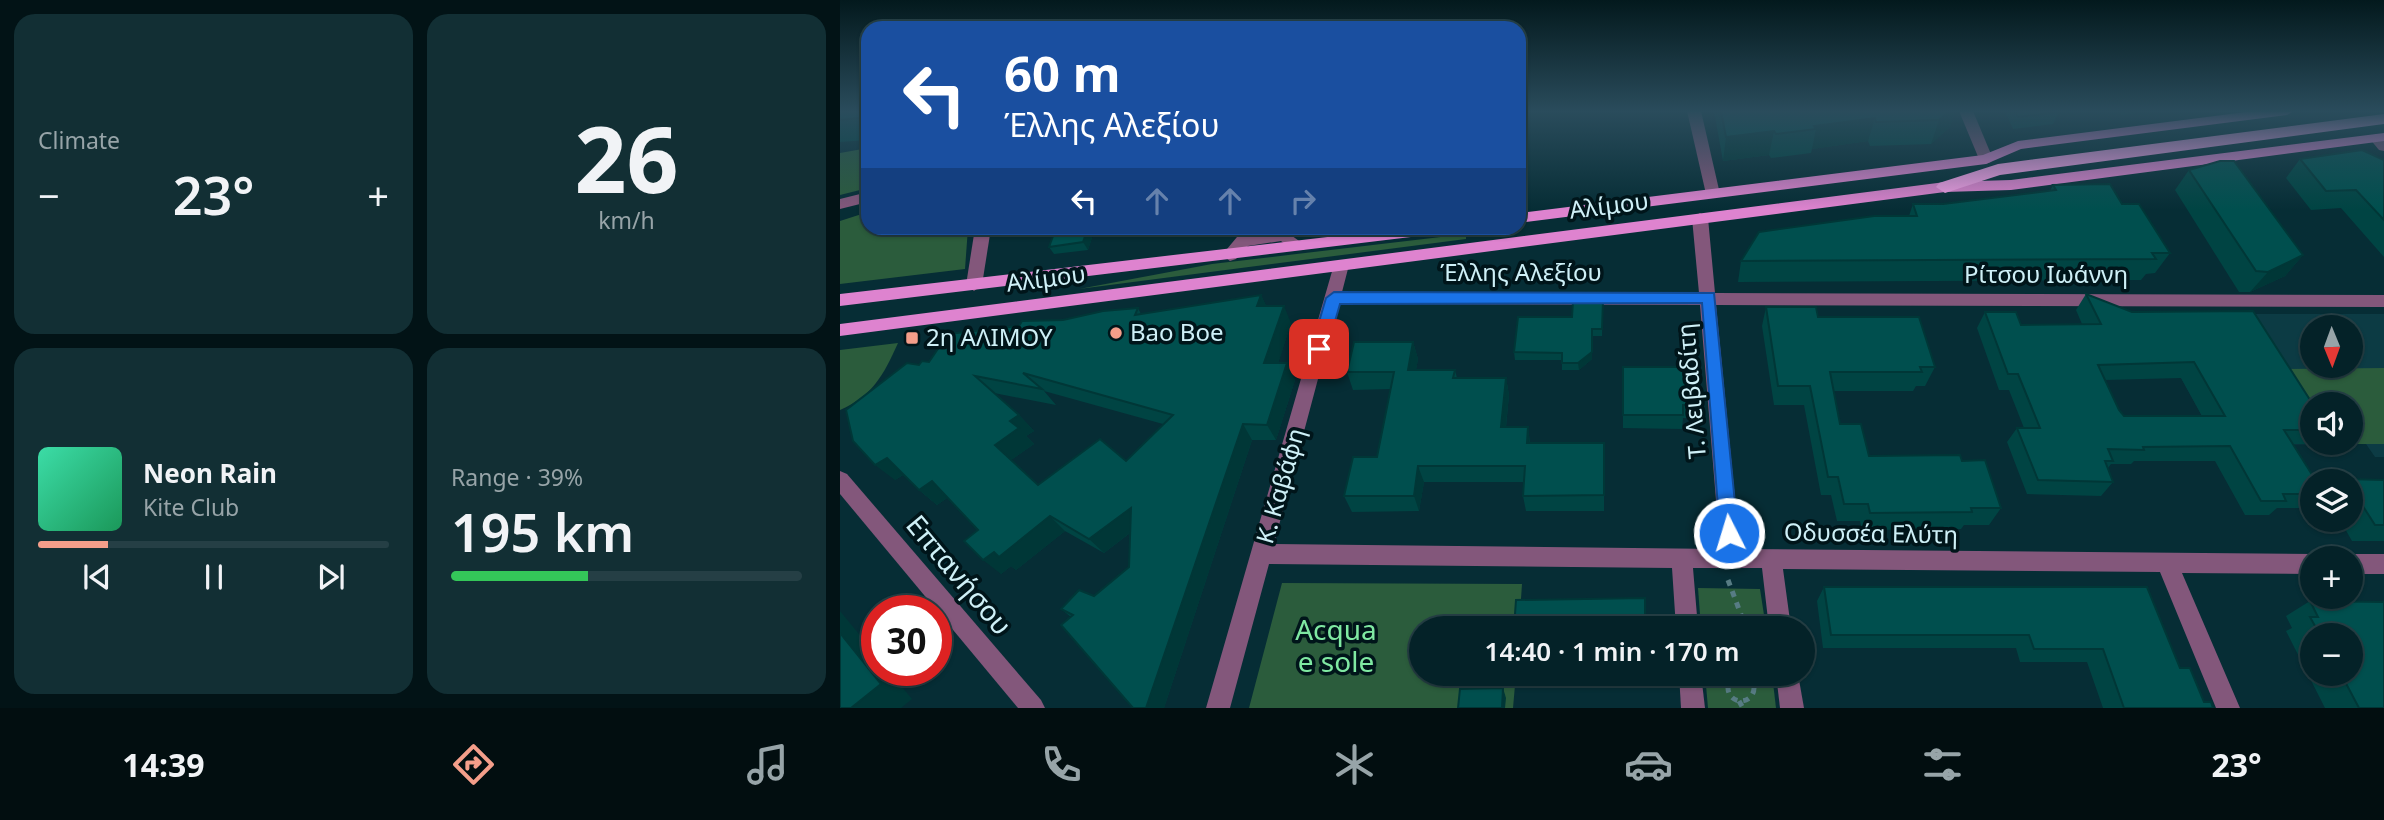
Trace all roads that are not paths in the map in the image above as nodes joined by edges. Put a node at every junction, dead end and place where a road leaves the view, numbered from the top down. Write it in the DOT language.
graph roads {
  1 [pos="1702,144"];
  2 [pos="1980,144"];
  3 [pos="2026,144"];
  4 [pos="2108,144"];
  5 [pos="2194,144"];
  6 [pos="2348,144"];
  7 [pos="1986,159"];
  8 [pos="1945,187"];
  9 [pos="1713,194"];
  10 [pos="861,199"];
  11 [pos="840,204"];
  12 [pos="1526,217"];
  13 [pos="1700,218"];
  14 [pos="982,235"];
  15 [pos="1358,235"];
  16 [pos="1341,265"];
  17 [pos="974,285"];
  18 [pos="1709,297"];
  19 [pos="1334,298"];
  20 [pos="840,300"];
  21 [pos="2384,301"];
  22 [pos="840,330"];
  23 [pos="840,480"];
  24 [pos="1262,554"];
  25 [pos="1682,558"];
  26 [pos="1728,559"];
  27 [pos="1771,559"];
  28 [pos="2166,563"];
  29 [pos="2300,564"];
  30 [pos="2363,564"];
  31 [pos="2384,564"];
  32 [pos="1686,616"];
  33 [pos="1778,616"];
  34 [pos="1691,686"];
  35 [pos="1789,686"];
  36 [pos="1033,708"];
  37 [pos="1218,708"];
  38 [pos="1693,708"];
  39 [pos="1792,708"];
  40 [pos="2228,708"];
  1 -- 9 [label="street"];
  2 -- 7 [label="street"];
  3 -- 7 [label="main road, Αλίμου"];
  4 -- 7 [label="highway"];
  5 -- 8 [label="highway"];
  6 -- 8 [label="main road, Αλίμου"];
  7 -- 9 [label="main road, Αλίμου"];
  8 -- 13 [label="main road, Αλίμου"];
  9 -- 12 [label="main road, Αλίμου"];
  10 -- 11 [label="street"];
  13 -- 16 [label="main road, Αλίμου"];
  13 -- 18 [label="street, Τ. Λειβαδίτη"];
  14 -- 17 [label="street"];
  15 -- 17 [label="main road, Αλίμου"];
  16 -- 19 [label="street, Κ. Καβάφη"];
  16 -- 22 [label="main road, Αλίμου"];
  17 -- 20 [label="main road, Αλίμου"];
  18 -- 19 [label="street, Έλλης Αλεξίου"];
  18 -- 21 [label="street, Ρίτσου Ιωάννη"];
  18 -- 26 [label="street, Τ. Λειβαδίτη"];
  19 -- 24 [label="street, Κ. Καβάφη"];
  23 -- 36 [label="street, Επτανήσου"];
  24 -- 25 [label="street, Οδυσσέα Ελύτη"];
  24 -- 37 [label="street, Κ. Καβάφη"];
  25 -- 26 [label="street, Οδυσσέα Ελύτη"];
  25 -- 32 [label="street"];
  26 -- 27 [label="street, Οδυσσέα Ελύτη"];
  27 -- 28 [label="street, Οδυσσέα Ελύτη"];
  27 -- 33 [label="street"];
  28 -- 29 [label="street, Οδυσσέα Ελύτη"];
  28 -- 40 [label="street"];
  30 -- 31 [label="street"];
  34 -- 38 [label="street"];
  35 -- 39 [label="street"];
}
